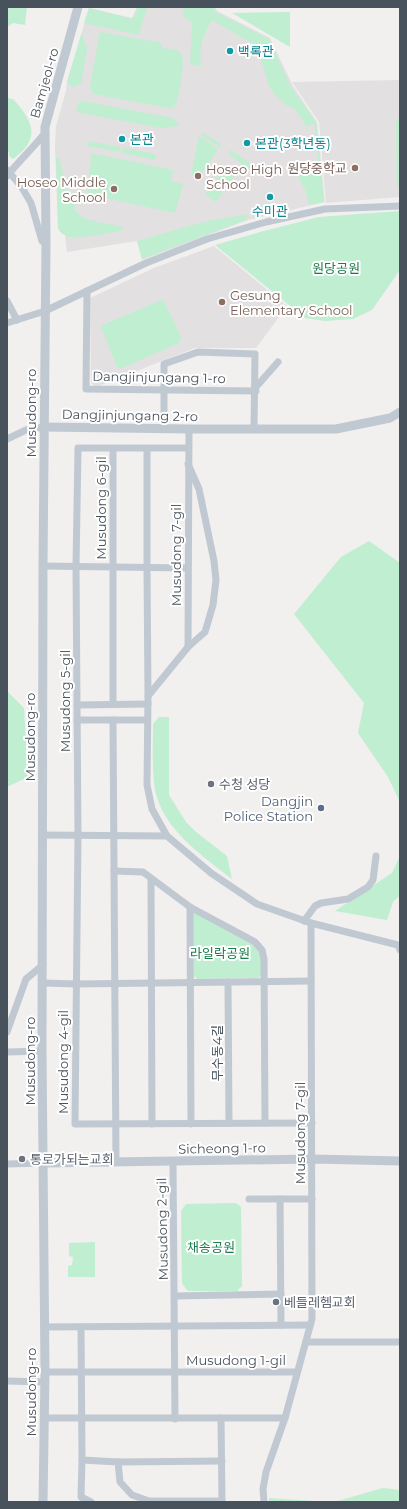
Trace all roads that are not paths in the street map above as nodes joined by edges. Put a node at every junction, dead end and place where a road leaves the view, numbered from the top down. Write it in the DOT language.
graph roads {
  1 [pos="78,7"];
  2 [pos="45,133"];
  3 [pos="8,173"];
  4 [pos="400,206"];
  5 [pos="46,244"];
  6 [pos="87,291"];
  7 [pos="7,301"];
  8 [pos="45,311"];
  9 [pos="17,320"];
  10 [pos="7,323"];
  11 [pos="278,362"];
  12 [pos="256,389"];
  13 [pos="164,390"];
  14 [pos="400,412"];
  15 [pos="44,427"];
  16 [pos="164,428"];
  17 [pos="189,429"];
  18 [pos="254,429"];
  19 [pos="7,439"];
  20 [pos="188,448"];
  21 [pos="113,449"];
  22 [pos="148,449"];
  23 [pos="188,464"];
  24 [pos="43,566"];
  25 [pos="76,567"];
  26 [pos="113,567"];
  27 [pos="146,567"];
  28 [pos="187,568"];
  29 [pos="188,647"];
  30 [pos="148,696"];
  31 [pos="113,704"];
  32 [pos="148,704"];
  33 [pos="78,705"];
  34 [pos="78,720"];
  35 [pos="113,720"];
  36 [pos="147,720"];
  37 [pos="43,835"];
  38 [pos="78,836"];
  39 [pos="114,836"];
  40 [pos="167,836"];
  41 [pos="376,856"];
  42 [pos="114,871"];
  43 [pos="151,879"];
  44 [pos="190,907"];
  45 [pos="304,920"];
  46 [pos="311,923"];
  47 [pos="399,947"];
  48 [pos="42,965"];
  49 [pos="264,981"];
  50 [pos="311,981"];
  51 [pos="228,982"];
  52 [pos="43,983"];
  53 [pos="114,983"];
  54 [pos="151,983"];
  55 [pos="190,983"];
  56 [pos="76,984"];
  57 [pos="7,1032"];
  58 [pos="42,1051"];
  59 [pos="7,1052"];
  60 [pos="265,1123"];
  61 [pos="312,1123"];
  62 [pos="115,1124"];
  63 [pos="152,1124"];
  64 [pos="190,1124"];
  65 [pos="229,1124"];
  66 [pos="312,1160"];
  67 [pos="400,1161"];
  68 [pos="116,1162"];
  69 [pos="173,1162"];
  70 [pos="44,1163"];
  71 [pos="7,1164"];
  72 [pos="249,1199"];
  73 [pos="280,1199"];
  74 [pos="312,1199"];
  75 [pos="281,1294"];
  76 [pos="175,1296"];
  77 [pos="281,1325"];
  78 [pos="310,1325"];
  79 [pos="44,1326"];
  80 [pos="81,1327"];
  81 [pos="175,1327"];
  82 [pos="306,1342"];
  83 [pos="400,1342"];
  84 [pos="45,1372"];
  85 [pos="81,1372"];
  86 [pos="175,1372"];
  87 [pos="297,1372"];
  88 [pos="7,1381"];
  89 [pos="45,1382"];
  90 [pos="44,1418"];
  91 [pos="221,1418"];
  92 [pos="285,1418"];
  93 [pos="81,1419"];
  94 [pos="175,1419"];
  95 [pos="82,1460"];
  96 [pos="222,1461"];
  97 [pos="118,1462"];
  98 [pos="222,1501"];
  99 [pos="43,1502"];
  100 [pos="91,1502"];
  101 [pos="264,1502"];
  1 -- 2 [label="street, Bamjeol-ro"];
  2 -- 3 [label="street"];
  2 -- 5 [label="street, Bamjeol-ro"];
  3 -- 5 [label="street"];
  4 -- 6 [label="street"];
  5 -- 8 [label="street, Bamjeol-ro"];
  6 -- 8 [label="street"];
  6 -- 13 [label="street, Dangjinjungang 1-ro"];
  7 -- 9 [label="street"];
  8 -- 9 [label="street"];
  8 -- 15 [label="street, Musudong-ro"];
  9 -- 10 [label="street"];
  11 -- 12 [label="street"];
  12 -- 13 [label="street, Dangjinjungang 1-ro"];
  12 -- 13 [label="street, Dangjinjungang 2-ro"];
  12 -- 18 [label="street, Dangjinjungang 2-ro"];
  13 -- 16 [label="street"];
  14 -- 18 [label="street, Dangjinjungang 2-ro"];
  15 -- 16 [label="street, Dangjinjungang 2-ro"];
  15 -- 19 [label="street, Dangjinjungang 2-ro"];
  15 -- 24 [label="street, Musudong-ro"];
  16 -- 17 [label="street, Dangjinjungang 2-ro"];
  17 -- 18 [label="street, Dangjinjungang 2-ro"];
  17 -- 20 [label="street, Musudong 7-gil"];
  20 -- 22 [label="street, Musudong 6-gil"];
  20 -- 23 [label="street, Musudong 7-gil"];
  21 -- 22 [label="street, Musudong 6-gil"];
  21 -- 25 [label="street, Musudong 6-gil"];
  21 -- 26 [label="street, Musudong 6-gil"];
  22 -- 27 [label="street"];
  23 -- 28 [label="street, Musudong 7-gil"];
  23 -- 29 [label="street, Musudong 7-gil"];
  24 -- 25 [label="street, Musudong 6-gil"];
  24 -- 37 [label="street, Musudong-ro"];
  25 -- 26 [label="street, Musudong 6-gil"];
  25 -- 33 [label="street, Musudong 5-gil"];
  26 -- 27 [label="street, Musudong 6-gil"];
  26 -- 31 [label="street"];
  27 -- 28 [label="street, Musudong 6-gil"];
  27 -- 30 [label="street"];
  28 -- 29 [label="street, Musudong 7-gil"];
  29 -- 30 [label="street, Musudong 7-gil"];
  30 -- 32 [label="street"];
  31 -- 32 [label="street"];
  31 -- 33 [label="street"];
  32 -- 36 [label="street"];
  33 -- 34 [label="street, Musudong 5-gil"];
  34 -- 35 [label="street"];
  34 -- 38 [label="street, Musudong 5-gil"];
  35 -- 36 [label="street"];
  35 -- 39 [label="street"];
  36 -- 40 [label="street"];
  37 -- 38 [label="street"];
  37 -- 48 [label="street, Musudong-ro"];
  38 -- 39 [label="street"];
  38 -- 56 [label="street, Musudong 4-gil"];
  39 -- 40 [label="street"];
  39 -- 42 [label="street"];
  40 -- 45 [label="street"];
  41 -- 45 [label="street"];
  42 -- 43 [label="street"];
  42 -- 53 [label="street"];
  43 -- 44 [label="street"];
  43 -- 54 [label="street"];
  44 -- 49 [label="street"];
  44 -- 55 [label="street"];
  45 -- 46 [label="street"];
  46 -- 47 [label="street"];
  46 -- 50 [label="street, Musudong 7-gil"];
  48 -- 52 [label="street, Musudong-ro"];
  48 -- 57 [label="street"];
  49 -- 50 [label="street"];
  49 -- 51 [label="street"];
  49 -- 60 [label="street"];
  50 -- 61 [label="street, Musudong 7-gil"];
  51 -- 55 [label="street"];
  51 -- 65 [label="street, 무수동4길"];
  52 -- 56 [label="street"];
  52 -- 58 [label="street, Musudong-ro"];
  53 -- 54 [label="street"];
  53 -- 56 [label="street"];
  53 -- 62 [label="street"];
  54 -- 55 [label="street"];
  54 -- 63 [label="street"];
  55 -- 64 [label="street"];
  56 -- 62 [label="street, Musudong 4-gil"];
  58 -- 59 [label="street"];
  58 -- 70 [label="street, Musudong-ro"];
  60 -- 61 [label="street, Musudong 4-gil"];
  60 -- 65 [label="street, Musudong 4-gil"];
  61 -- 66 [label="street, Musudong 7-gil"];
  62 -- 63 [label="street, Musudong 4-gil"];
  62 -- 68 [label="street"];
  63 -- 64 [label="street, Musudong 4-gil"];
  64 -- 65 [label="street, Musudong 4-gil"];
  66 -- 67 [label="street, Sicheong 1-ro"];
  66 -- 69 [label="street, Sicheong 1-ro"];
  66 -- 74 [label="street, Musudong 7-gil"];
  68 -- 69 [label="street, Sicheong 1-ro"];
  68 -- 70 [label="street, Sicheong 1-ro"];
  69 -- 76 [label="street, Musudong 2-gil"];
  70 -- 71 [label="street"];
  70 -- 79 [label="street, Musudong-ro"];
  72 -- 73 [label="street"];
  73 -- 74 [label="street"];
  73 -- 75 [label="street"];
  74 -- 78 [label="street, Musudong 7-gil"];
  75 -- 76 [label="street, Musudong 2-gil"];
  75 -- 77 [label="street"];
  76 -- 81 [label="street, Musudong 2-gil"];
  77 -- 78 [label="street"];
  77 -- 81 [label="street"];
  78 -- 82 [label="street, Musudong 7-gil"];
  79 -- 80 [label="street"];
  79 -- 84 [label="street, Musudong-ro"];
  80 -- 81 [label="street"];
  80 -- 85 [label="street"];
  81 -- 86 [label="street, Musudong 1-gil"];
  82 -- 83 [label="street"];
  82 -- 87 [label="street, Musudong 7-gil"];
  84 -- 85 [label="street, Musudong 1-gil"];
  84 -- 89 [label="street, Musudong-ro"];
  85 -- 86 [label="street, Musudong 1-gil"];
  85 -- 93 [label="street"];
  86 -- 87 [label="street, Musudong 1-gil"];
  86 -- 94 [label="street, Musudong 1-gil"];
  87 -- 92 [label="street, Musudong 7-gil"];
  88 -- 89 [label="street"];
  89 -- 90 [label="street, Musudong-ro"];
  90 -- 93 [label="street"];
  90 -- 99 [label="street, Musudong-ro"];
  91 -- 92 [label="street"];
  91 -- 94 [label="street"];
  91 -- 96 [label="street"];
  92 -- 101 [label="street, Musudong 7-gil"];
  93 -- 94 [label="street"];
  93 -- 95 [label="street"];
  95 -- 97 [label="street"];
  95 -- 100 [label="street"];
  96 -- 97 [label="street"];
  96 -- 98 [label="street"];
  97 -- 98 [label="street"];
}
